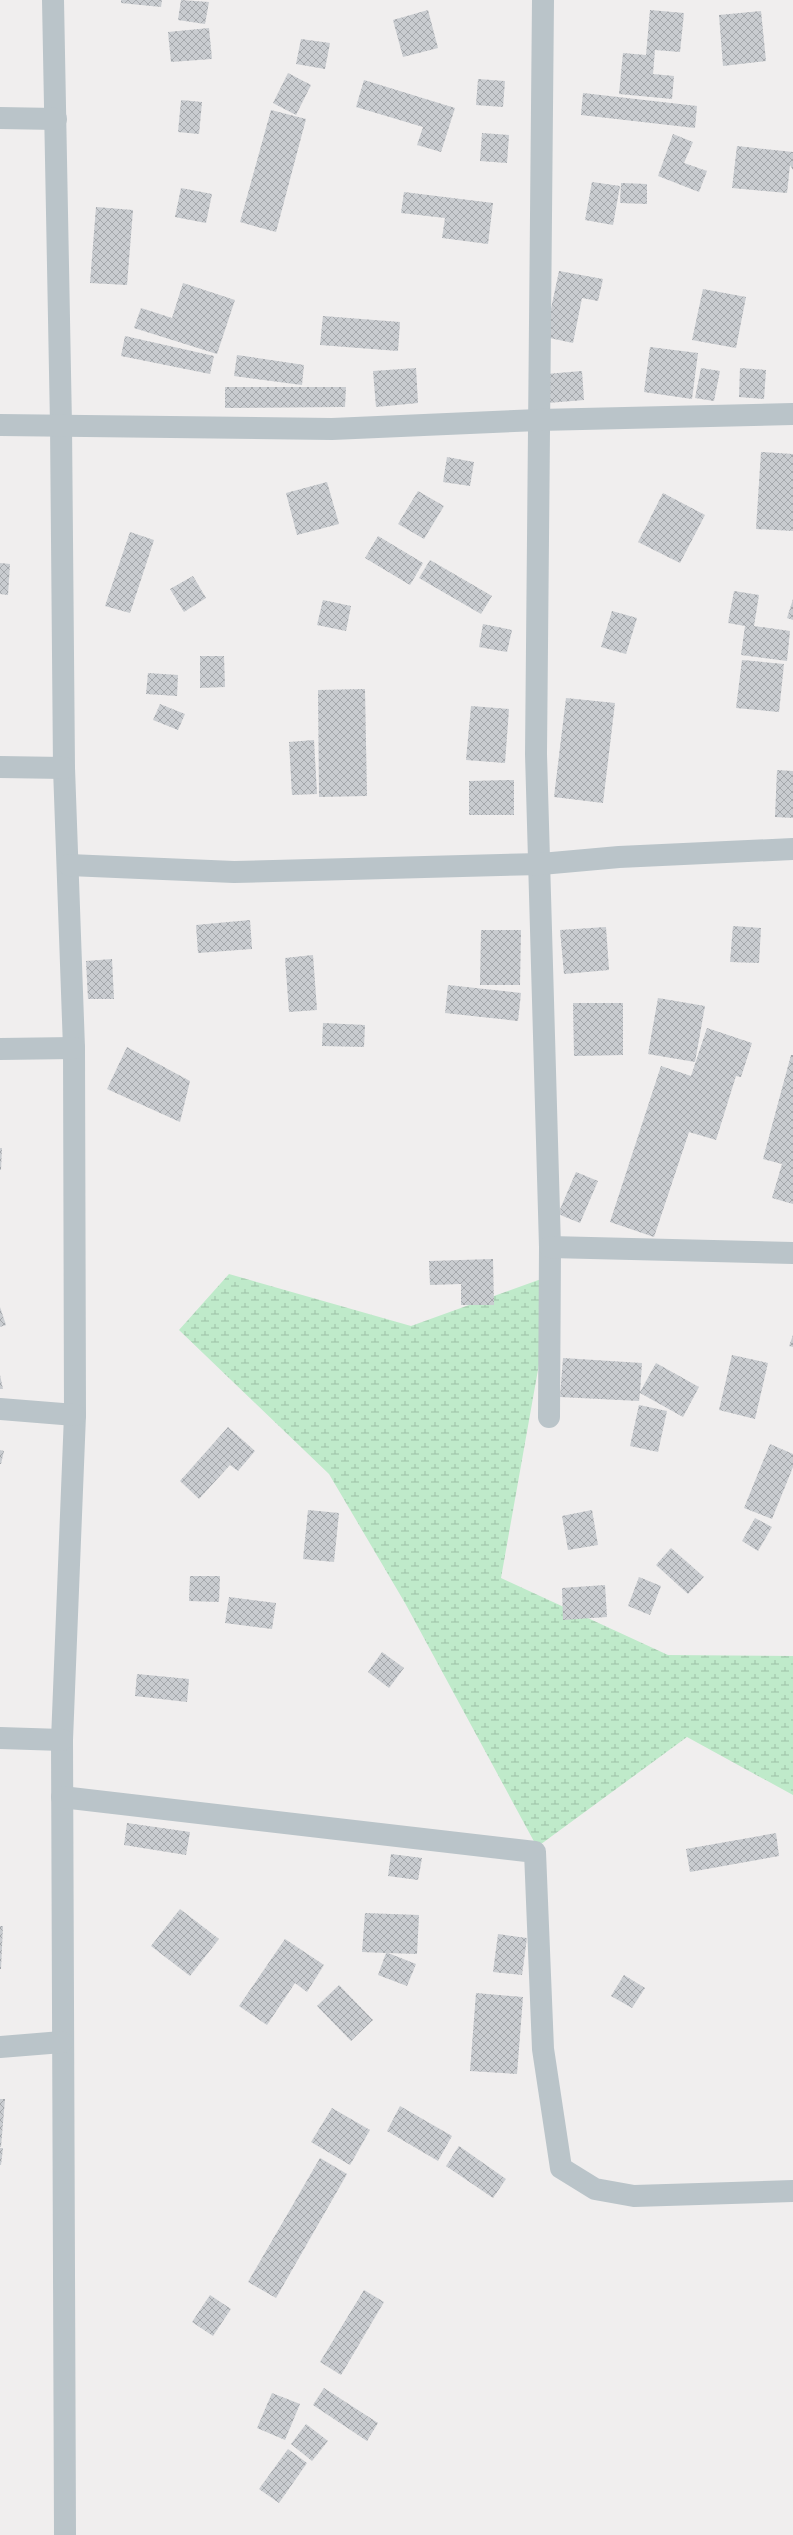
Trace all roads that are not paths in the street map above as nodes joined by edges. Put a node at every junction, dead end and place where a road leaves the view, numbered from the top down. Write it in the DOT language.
graph roads {
  1 [pos="53,0"];
  2 [pos="543,0"];
  3 [pos="0,118"];
  4 [pos="56,118"];
  5 [pos="793,414"];
  6 [pos="539,420"];
  7 [pos="0,425"];
  8 [pos="61,425"];
  9 [pos="0,766"];
  10 [pos="64,768"];
  11 [pos="793,849"];
  12 [pos="541,864"];
  13 [pos="69,865"];
  14 [pos="74,1048"];
  15 [pos="0,1049"];
  16 [pos="550,1247"];
  17 [pos="793,1253"];
  18 [pos="0,1408"];
  19 [pos="75,1415"];
  20 [pos="549,1417"];
  21 [pos="0,1738"];
  22 [pos="62,1740"];
  23 [pos="62,1797"];
  24 [pos="62,2042"];
  25 [pos="0,2047"];
  26 [pos="793,2191"];
  27 [pos="65,2535"];
  1 -- 4 [label="street"];
  2 -- 6 [label="street"];
  3 -- 4 [label="street"];
  4 -- 8 [label="street"];
  5 -- 6 [label="street"];
  6 -- 8 [label="street"];
  6 -- 12 [label="street"];
  7 -- 8 [label="street"];
  8 -- 10 [label="street"];
  9 -- 10 [label="street"];
  10 -- 13 [label="street"];
  11 -- 12 [label="street"];
  12 -- 13 [label="street"];
  12 -- 16 [label="street"];
  13 -- 14 [label="street"];
  14 -- 15 [label="street"];
  14 -- 19 [label="street"];
  16 -- 17 [label="street"];
  16 -- 20 [label="street"];
  18 -- 19 [label="street"];
  19 -- 22 [label="street"];
  21 -- 22 [label="street"];
  22 -- 23 [label="street"];
  23 -- 24 [label="street"];
  23 -- 26 [label="street"];
  24 -- 25 [label="street"];
  24 -- 27 [label="street"];
}
